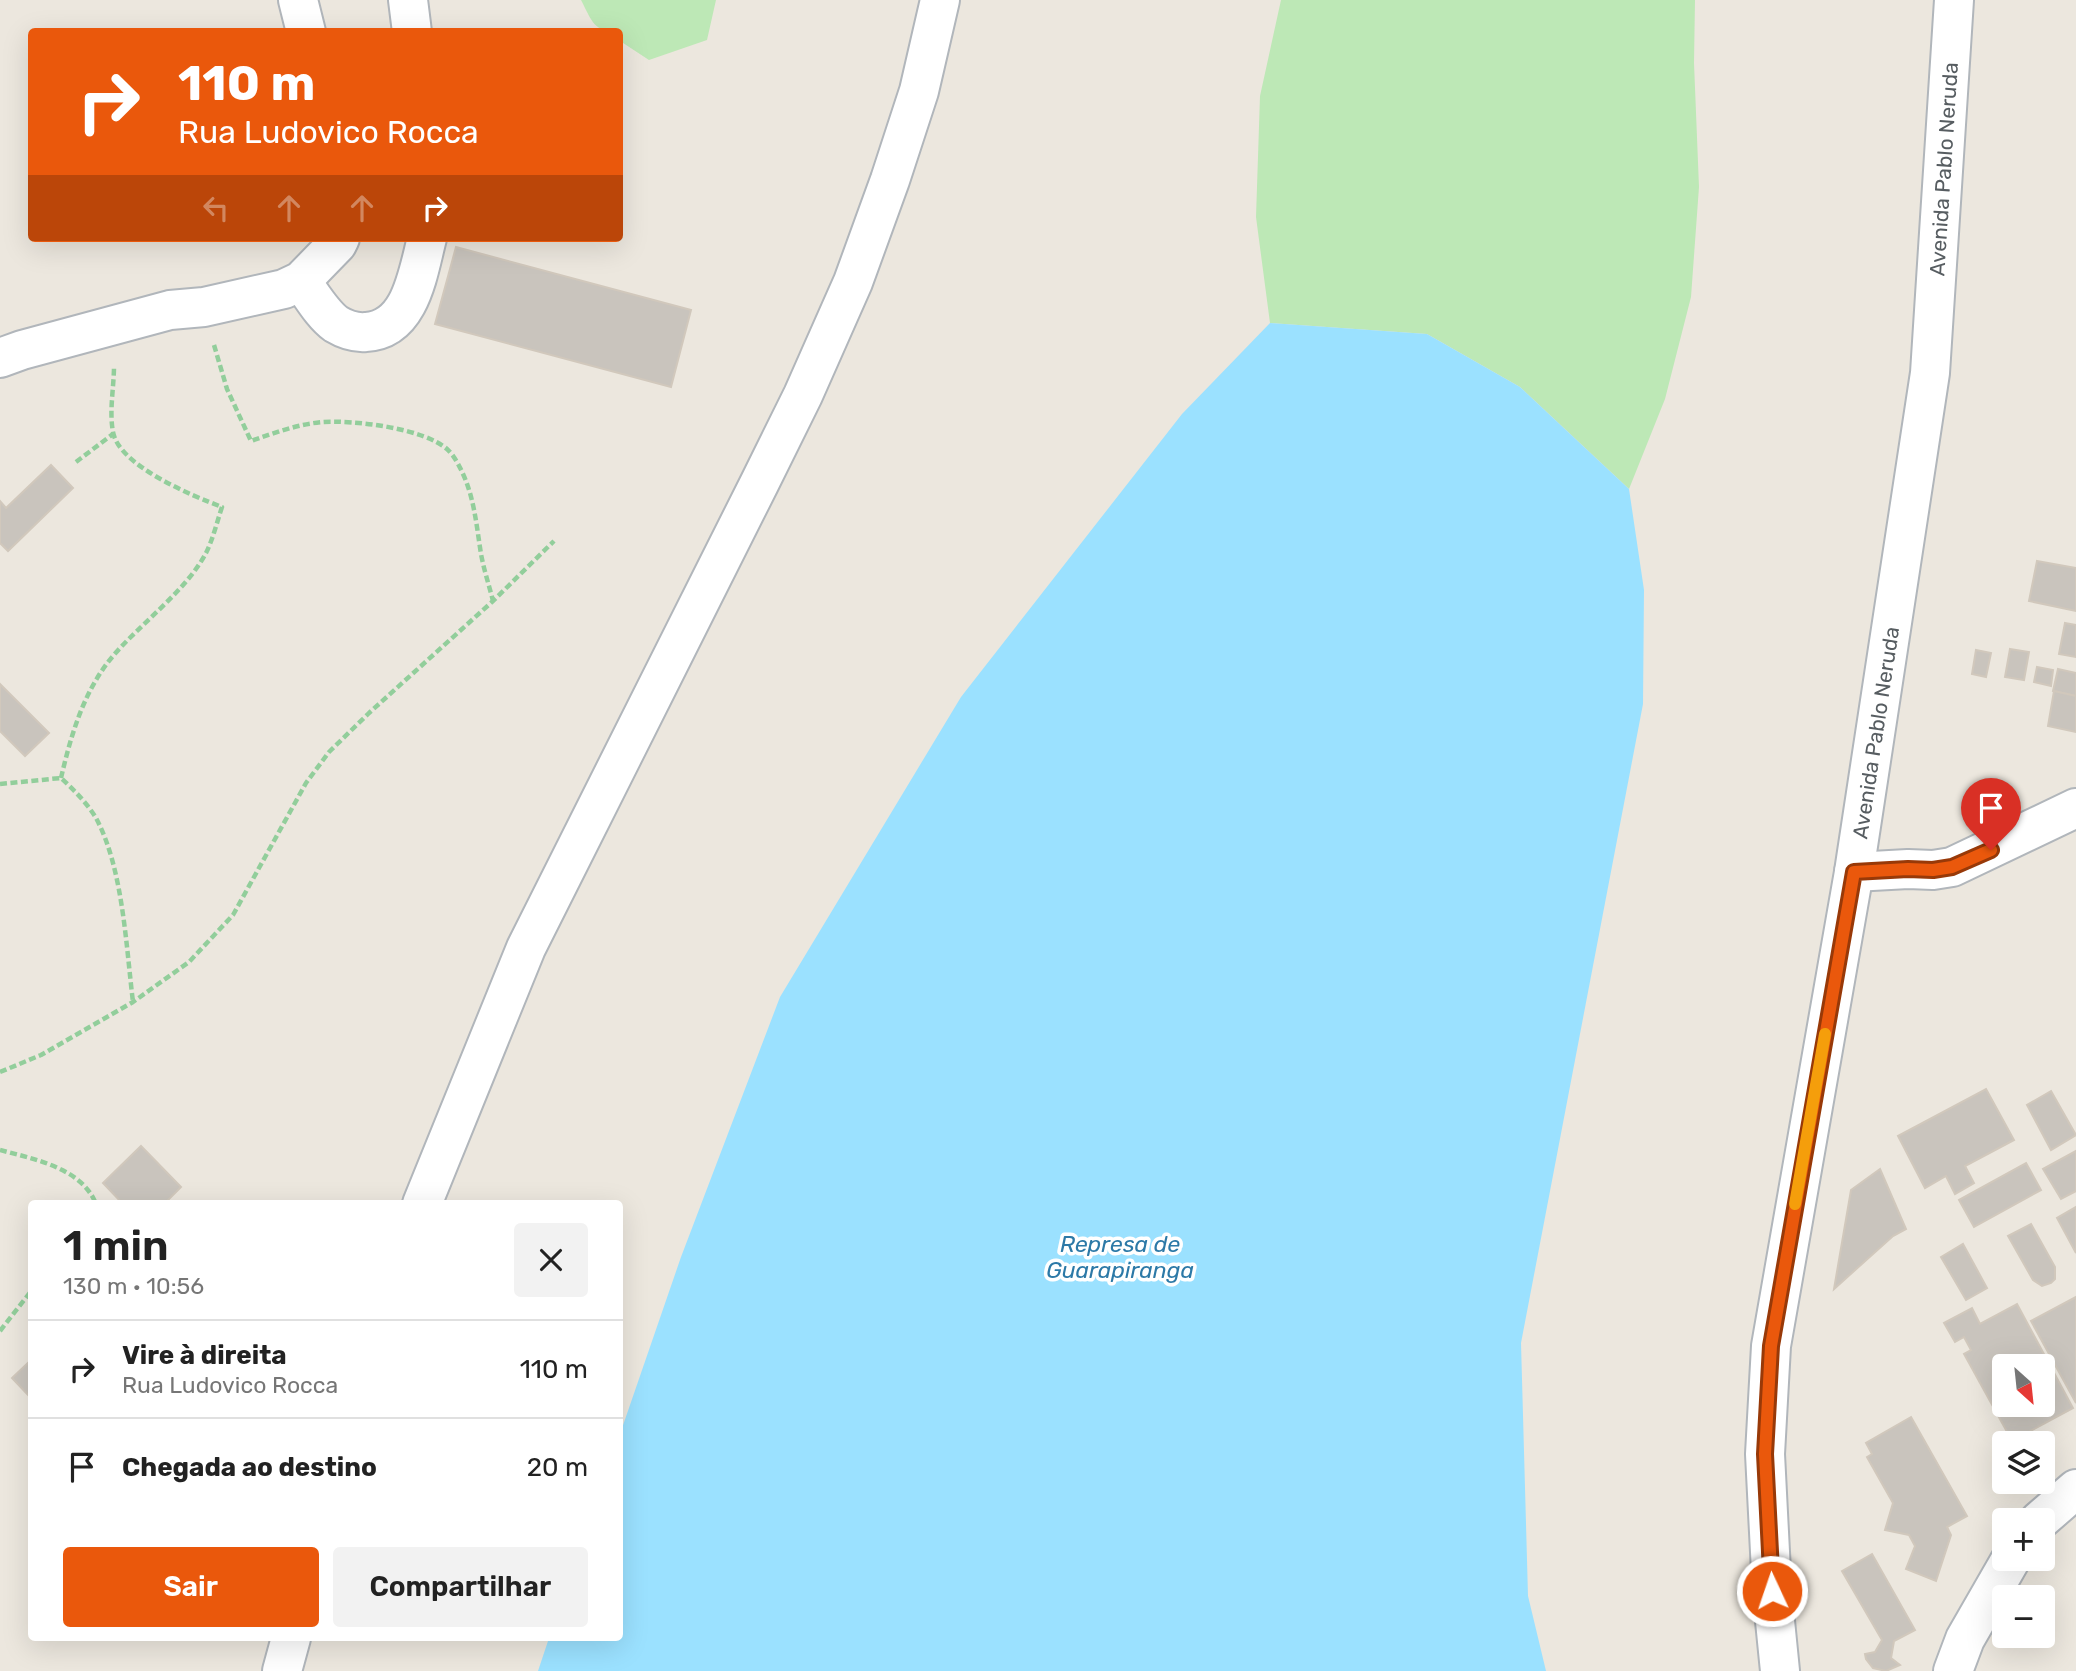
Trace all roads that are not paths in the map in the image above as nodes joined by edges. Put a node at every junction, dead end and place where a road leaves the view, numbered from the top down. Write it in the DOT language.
graph roads {
  1 [pos="298,0"];
  2 [pos="408,0"];
  3 [pos="940,0"];
  4 [pos="1954,0"];
  5 [pos="305,28"];
  6 [pos="412,28"];
  7 [pos="338,242"];
  8 [pos="425,242"];
  9 [pos="302,281"];
  10 [pos="0,358"];
  11 [pos="2076,808"];
  12 [pos="1854,872"];
  13 [pos="424,1200"];
  14 [pos="2076,1489"];
  15 [pos="2054,1508"];
  16 [pos="2004,1571"];
  17 [pos="290,1641"];
  18 [pos="282,1671"];
  19 [pos="1780,1671"];
  20 [pos="1953,1671"];
  1 -- 5 [label="street"];
  2 -- 6 [label="street"];
  3 -- 13 [label="street"];
  4 -- 12 [label="street, Avenida Pablo Neruda"];
  7 -- 9 [label="street"];
  8 -- 9 [label="street"];
  9 -- 10 [label="street"];
  11 -- 12 [label="street"];
  12 -- 19 [label="street, Avenida Pablo Neruda"];
  14 -- 15 [label="street"];
  16 -- 20 [label="street"];
  17 -- 18 [label="street"];
}
